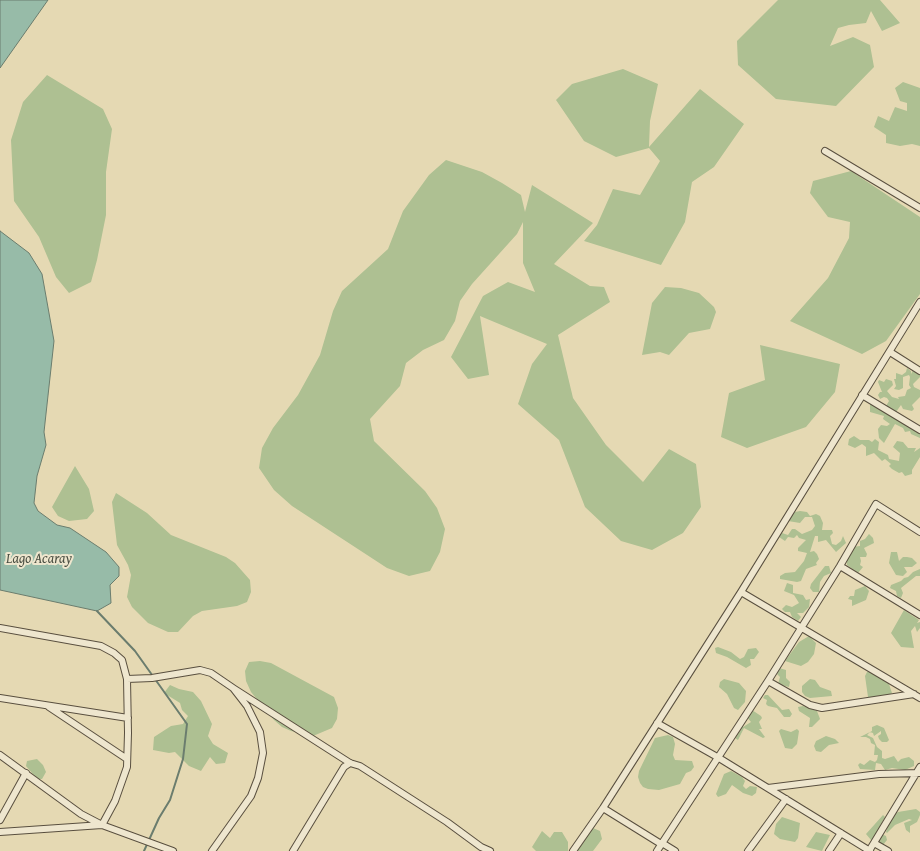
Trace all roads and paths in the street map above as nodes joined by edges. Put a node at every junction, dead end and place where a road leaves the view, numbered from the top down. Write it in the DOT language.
graph roads {
  1 [pos="826,151"];
  2 [pos="920,208"];
  3 [pos="920,304"];
  4 [pos="890,352"];
  5 [pos="920,371"];
  6 [pos="862,395"];
  7 [pos="920,430"];
  8 [pos="920,532"];
  9 [pos="840,566"];
  10 [pos="741,592"];
  11 [pos="920,615"];
  12 [pos="0,628"];
  13 [pos="802,628"];
  14 [pos="127,679"];
  15 [pos="768,681"];
  16 [pos="233,688"];
  17 [pos="914,694"];
  18 [pos="0,698"];
  19 [pos="920,698"];
  20 [pos="46,705"];
  21 [pos="128,718"];
  22 [pos="657,723"];
  23 [pos="0,755"];
  24 [pos="719,758"];
  25 [pos="127,759"];
  26 [pos="350,762"];
  27 [pos="919,771"];
  28 [pos="26,773"];
  29 [pos="768,788"];
  30 [pos="786,799"];
  31 [pos="603,808"];
  32 [pos="0,820"];
  33 [pos="102,825"];
  34 [pos="0,832"];
  35 [pos="841,833"];
  36 [pos="874,843"];
  37 [pos="662,844"];
  38 [pos="479,849"];
  39 [pos="173,851"];
  40 [pos="212,851"];
  41 [pos="293,851"];
  42 [pos="490,851"];
  43 [pos="573,851"];
  44 [pos="657,851"];
  45 [pos="675,851"];
  46 [pos="748,851"];
  47 [pos="829,851"];
  48 [pos="870,851"];
  49 [pos="888,851"];
  1 -- 2 [label="street"];
  3 -- 4 [label="street"];
  4 -- 5 [label="street"];
  4 -- 6 [label="street"];
  6 -- 7 [label="street"];
  6 -- 10 [label="street"];
  8 -- 9 [label="street"];
  9 -- 11 [label="street"];
  9 -- 13 [label="street"];
  10 -- 13 [label="street"];
  10 -- 22 [label="street"];
  12 -- 14 [label="street"];
  13 -- 15 [label="street"];
  13 -- 17 [label="street"];
  14 -- 16 [label="street"];
  14 -- 21 [label="street"];
  15 -- 17 [label="street"];
  15 -- 24 [label="street"];
  16 -- 26 [label="street"];
  16 -- 40 [label="street"];
  17 -- 19 [label="street"];
  18 -- 20 [label="street"];
  20 -- 21 [label="street"];
  20 -- 25 [label="street"];
  21 -- 25 [label="street"];
  22 -- 24 [label="street"];
  22 -- 31 [label="street"];
  23 -- 28 [label="street"];
  24 -- 29 [label="street"];
  24 -- 37 [label="street"];
  25 -- 33 [label="street"];
  26 -- 38 [label="street"];
  26 -- 41 [label="street"];
  27 -- 29 [label="street"];
  27 -- 36 [label="street"];
  28 -- 32 [label="street"];
  28 -- 33 [label="street"];
  29 -- 30 [label="street"];
  30 -- 35 [label="street"];
  30 -- 46 [label="street"];
  31 -- 37 [label="street"];
  31 -- 43 [label="street"];
  33 -- 34 [label="street"];
  33 -- 39 [label="street"];
  35 -- 47 [label="street"];
  35 -- 48 [label="street"];
  36 -- 48 [label="street"];
  36 -- 49 [label="street"];
  37 -- 44 [label="street"];
  37 -- 45 [label="street"];
  38 -- 42 [label="street"];
}
